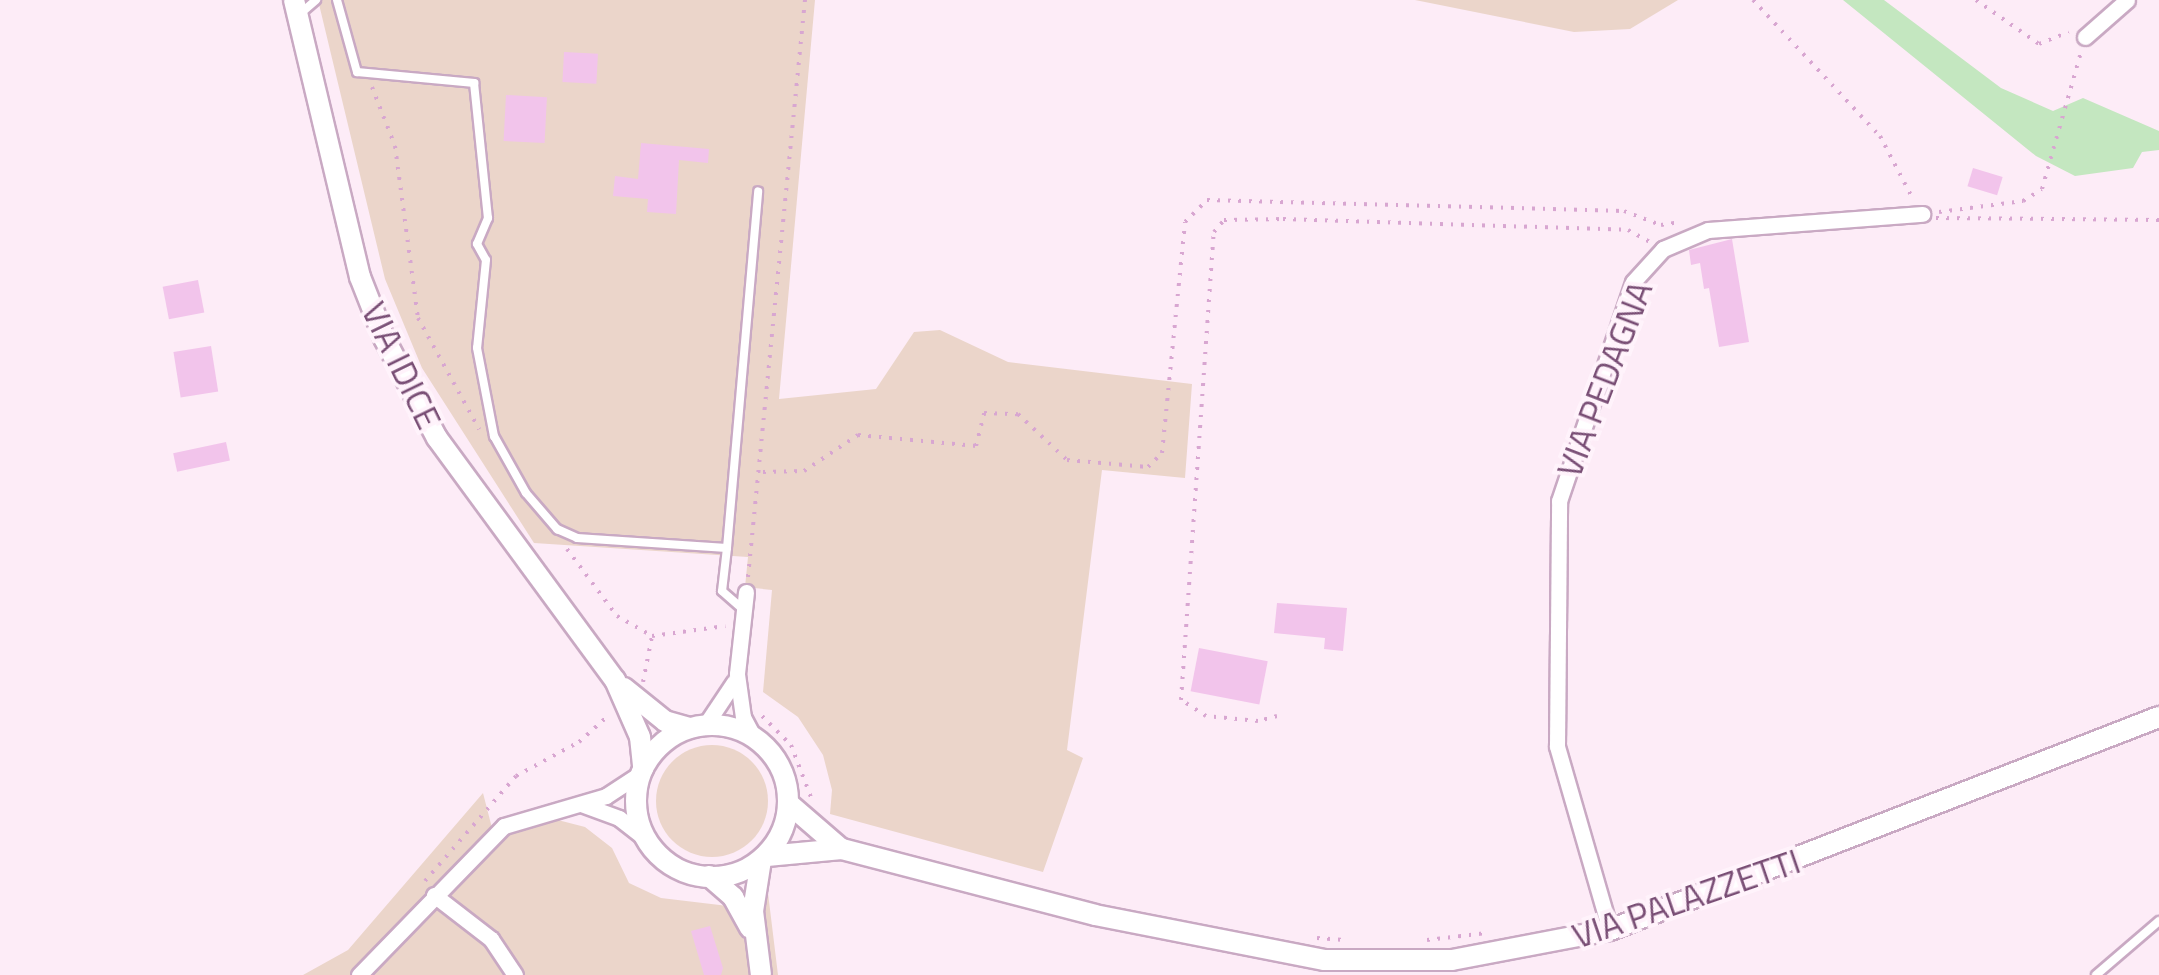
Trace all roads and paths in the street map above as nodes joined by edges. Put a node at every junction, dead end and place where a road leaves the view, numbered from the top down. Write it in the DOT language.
graph roads {
  1 [pos="316,0"];
  2 [pos="337,0"];
  3 [pos="806,0"];
  4 [pos="1753,0"];
  5 [pos="1976,0"];
  6 [pos="2127,0"];
  7 [pos="296,8"];
  8 [pos="2083,31"];
  9 [pos="758,191"];
  10 [pos="1895,200"];
  11 [pos="1922,214"];
  12 [pos="1698,220"];
  13 [pos="2159,220"];
  14 [pos="1662,249"];
  15 [pos="763,472"];
  16 [pos="727,548"];
  17 [pos="746,592"];
  18 [pos="742,617"];
  19 [pos="737,674"];
  20 [pos="615,680"];
  21 [pos="637,692"];
  22 [pos="616,707"];
  23 [pos="755,708"];
  24 [pos="1277,716"];
  25 [pos="2159,717"];
  26 [pos="697,728"];
  27 [pos="754,738"];
  28 [pos="642,771"];
  29 [pos="499,794"];
  30 [pos="788,803"];
  31 [pos="581,804"];
  32 [pos="815,810"];
  33 [pos="644,838"];
  34 [pos="842,849"];
  35 [pos="764,858"];
  36 [pos="709,876"];
  37 [pos="434,895"];
  38 [pos="2159,921"];
  39 [pos="1610,930"];
  40 [pos="1495,932"];
  41 [pos="753,935"];
  42 [pos="1308,938"];
  43 [pos="1368,940"];
  44 [pos="1425,940"];
  45 [pos="358,975"];
  46 [pos="514,975"];
  47 [pos="762,975"];
  48 [pos="2096,975"];
  1 -- 7 [label="lane"];
  2 -- 16 [label="lane"];
  3 -- 15 [label="path"];
  4 -- 10 [label="path"];
  5 -- 8 [label="path"];
  6 -- 8 [label="street"];
  7 -- 20 [label="main road, VIA IDICE"];
  8 -- 11 [label="path"];
  9 -- 16 [label="lane"];
  11 -- 13 [label="path"];
  11 -- 14 [label="street, VIA PEDAGNA"];
  12 -- 15 [label="path"];
  14 -- 24 [label="path"];
  14 -- 39 [label="street, VIA PEDAGNA"];
  15 -- 17 [label="path"];
  16 -- 18 [label="lane"];
  17 -- 18 [label="street"];
  18 -- 19 [label="street"];
  18 -- 21 [label="path"];
  19 -- 26 [label="street"];
  19 -- 27 [label="street"];
  20 -- 26 [label="main road, VIA IDICE"];
  20 -- 28 [label="main road, VIA IDICE"];
  22 -- 29 [label="path"];
  23 -- 32 [label="path"];
  25 -- 39 [label="main road, VIA PALAZZETTI"];
  26 -- 27 [label="main road, VIA IDICE"];
  26 -- 28 [label="main road"];
  27 -- 30 [label="main road"];
  28 -- 31 [label="street"];
  28 -- 33 [label="main road, VIA IDICE"];
  30 -- 34 [label="main road, VIA PALAZZETTI"];
  30 -- 35 [label="main road"];
  31 -- 33 [label="street"];
  31 -- 37 [label="street"];
  33 -- 36 [label="main road"];
  34 -- 35 [label="main road, VIA PALAZZETTI"];
  34 -- 39 [label="main road, VIA PALAZZETTI"];
  35 -- 36 [label="main road"];
  35 -- 41 [label="main road"];
  36 -- 41 [label="main road"];
  37 -- 45 [label="street"];
  37 -- 46 [label="street"];
  38 -- 48 [label="lane"];
  40 -- 44 [label="path"];
  41 -- 47 [label="main road"];
  42 -- 43 [label="path"];
}
